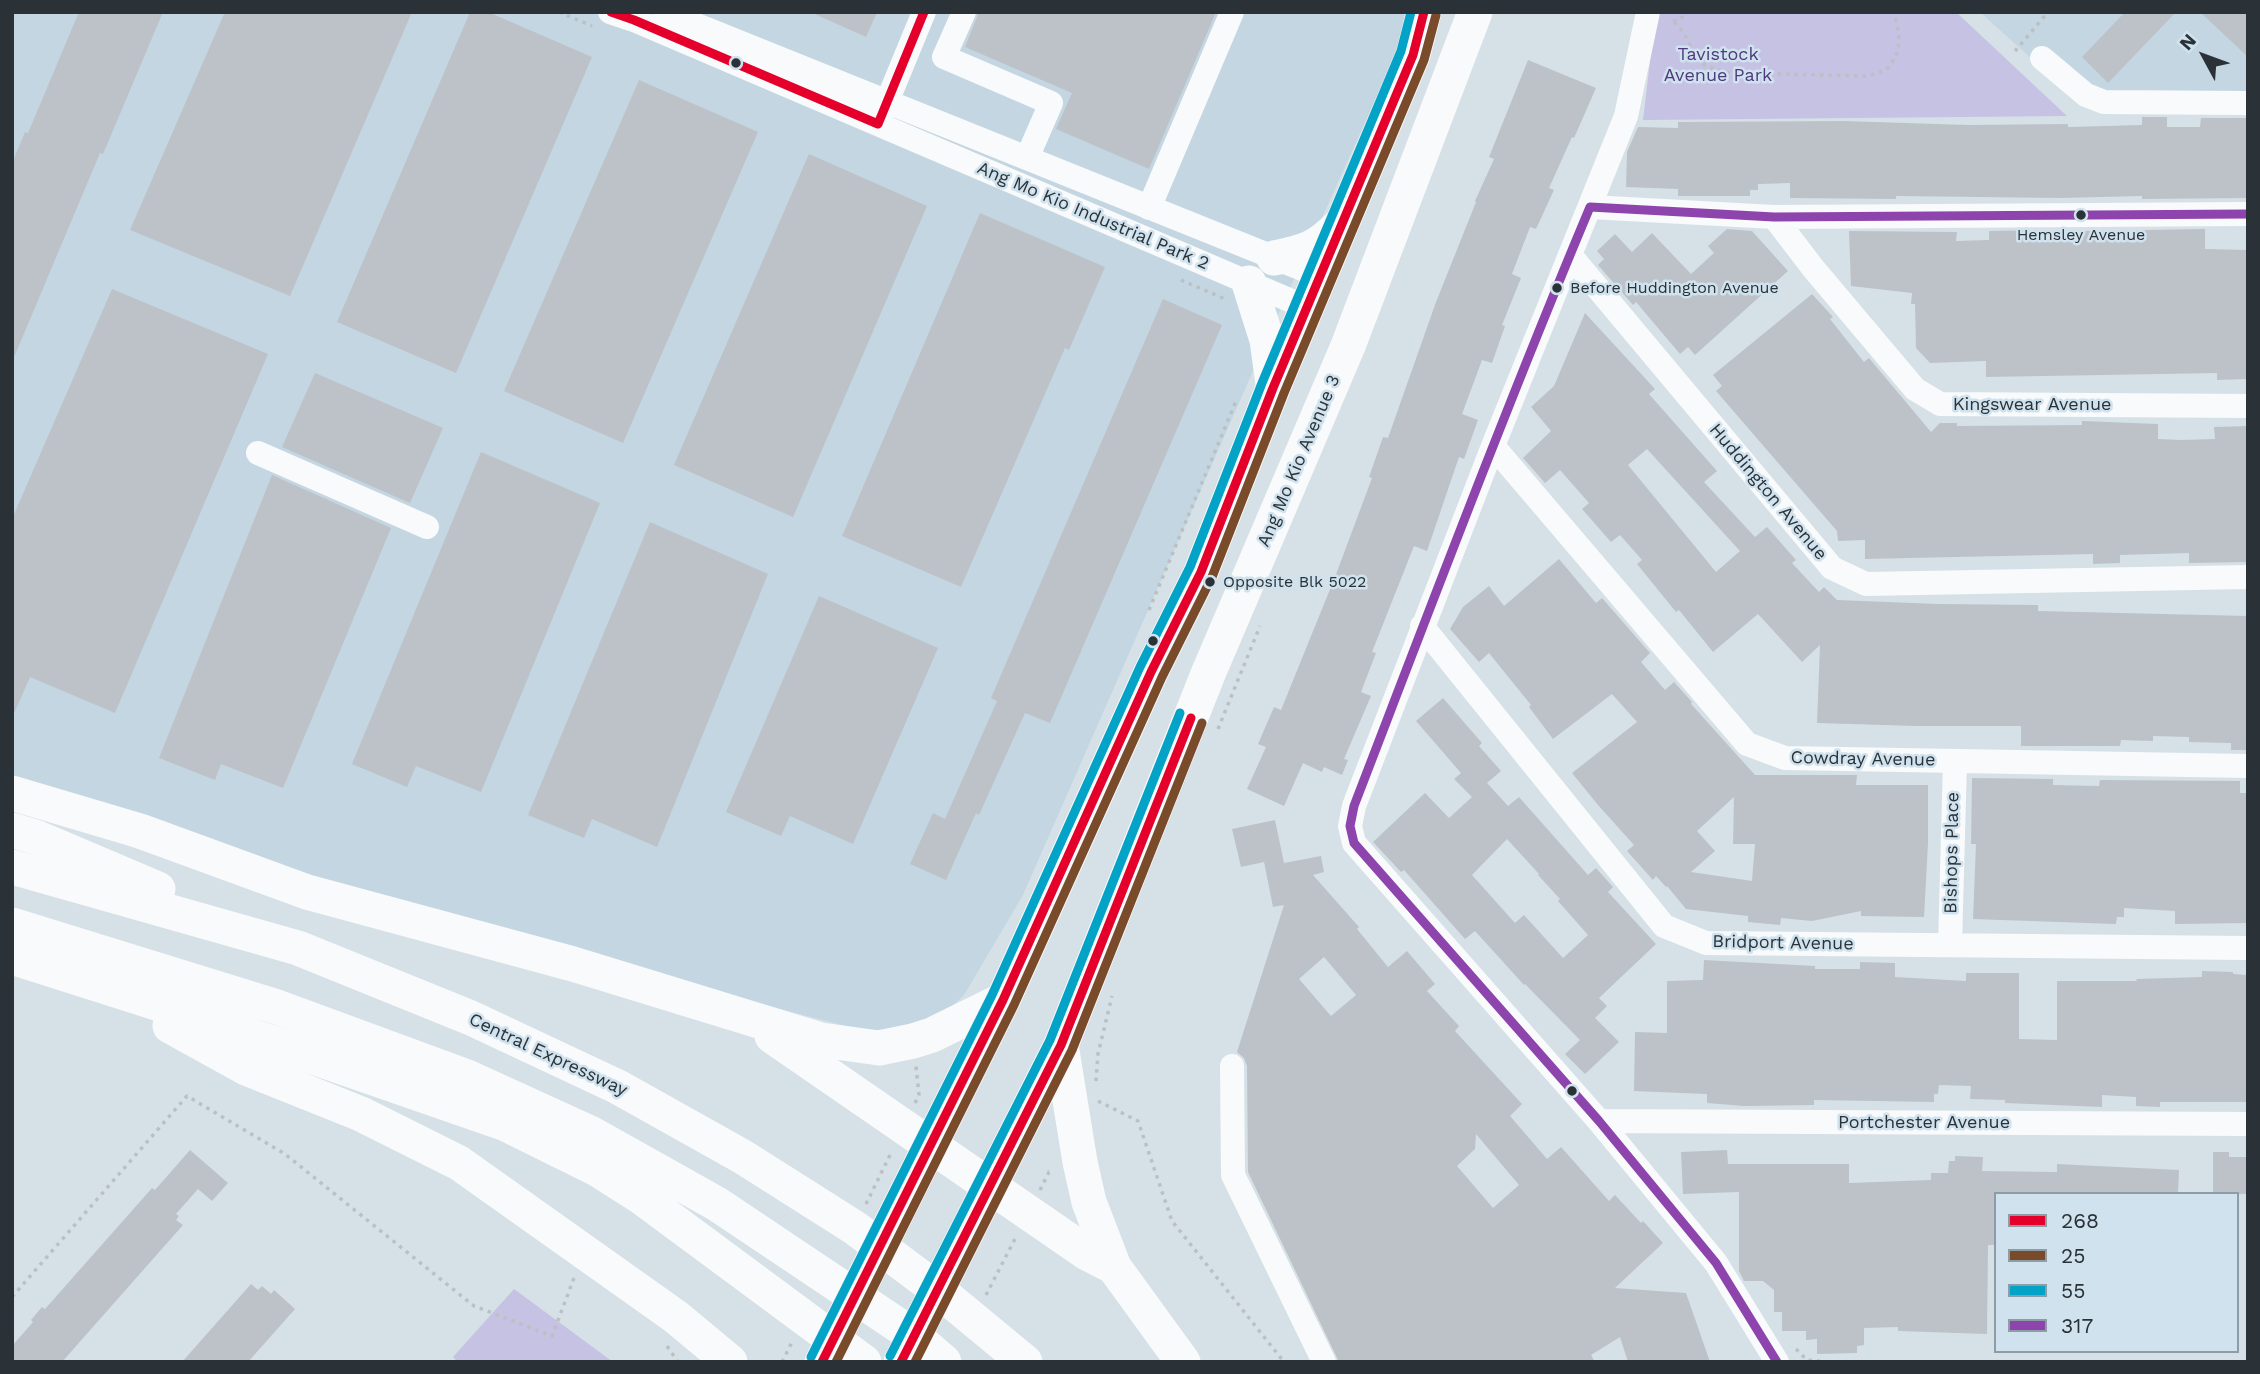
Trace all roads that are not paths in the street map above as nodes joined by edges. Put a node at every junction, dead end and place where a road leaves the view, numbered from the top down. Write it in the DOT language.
graph roads {
  1 [pos="610,12"];
  2 [pos="664,12"];
  3 [pos="924,12"];
  4 [pos="964,12"];
  5 [pos="1231,12"];
  6 [pos="636,16"];
  7 [pos="1658,16"];
  8 [pos="1422,17"];
  9 [pos="1471,23"];
  10 [pos="2042,58"];
  11 [pos="809,82"];
  12 [pos="887,99"];
  13 [pos="2248,103"];
  14 [pos="878,124"];
  15 [pos="1027,158"];
  16 [pos="1590,207"];
  17 [pos="1149,208"];
  18 [pos="2248,214"];
  19 [pos="1774,218"];
  20 [pos="1342,223"];
  21 [pos="1570,255"];
  22 [pos="1274,258"];
  23 [pos="1320,276"];
  24 [pos="1240,293"];
  25 [pos="1308,308"];
  26 [pos="1273,388"];
  27 [pos="2248,406"];
  28 [pos="1493,446"];
  29 [pos="258,453"];
  30 [pos="427,527"];
  31 [pos="2248,577"];
  32 [pos="1422,625"];
  33 [pos="1955,761"];
  34 [pos="2248,766"];
  35 [pos="12,793"];
  36 [pos="12,830"];
  37 [pos="12,867"];
  38 [pos="12,926"];
  39 [pos="1950,945"];
  40 [pos="298,948"];
  41 [pos="2248,948"];
  42 [pos="12,957"];
  43 [pos="71,974"];
  44 [pos="1003,1000"];
  45 [pos="741,1015"];
  46 [pos="1061,1045"];
  47 [pos="1233,1066"];
  48 [pos="1600,1121"];
  49 [pos="2248,1124"];
  50 [pos="917,1137"];
  51 [pos="991,1186"];
  52 [pos="1114,1267"];
  53 [pos="669,1328"];
  54 [pos="1782,1352"];
  55 [pos="698,1362"];
  56 [pos="730,1362"];
  57 [pos="822,1362"];
  58 [pos="864,1362"];
  59 [pos="901,1362"];
  60 [pos="944,1362"];
  61 [pos="1025,1362"];
  62 [pos="1183,1362"];
  63 [pos="1324,1362"];
  1 -- 6 [label="street, Ang Mo Kio Industrial Park 2"];
  2 -- 11 [label="street, Ang Mo Kio Industrial Park 2"];
  3 -- 12 [label="street"];
  4 -- 15 [label="street"];
  5 -- 17 [label="street"];
  6 -- 11 [label="street, Ang Mo Kio Industrial Park 2"];
  7 -- 16 [label="street"];
  8 -- 9 [label="highway"];
  8 -- 20 [label="highway"];
  9 -- 46 [label="highway, Ang Mo Kio Avenue 3"];
  10 -- 13 [label="street"];
  11 -- 12 [label="street, Ang Mo Kio Industrial Park 2"];
  11 -- 14 [label="street, Ang Mo Kio Industrial Park 2"];
  12 -- 14 [label="street"];
  12 -- 15 [label="street, Ang Mo Kio Industrial Park 2"];
  14 -- 24 [label="street, Ang Mo Kio Industrial Park 2"];
  15 -- 17 [label="street, Ang Mo Kio Industrial Park 2"];
  16 -- 19 [label="street"];
  16 -- 21 [label="street"];
  17 -- 22 [label="street, Ang Mo Kio Industrial Park 2"];
  18 -- 19 [label="street"];
  19 -- 27 [label="street, Kingswear Avenue"];
  20 -- 22 [label="highway"];
  20 -- 23 [label="highway"];
  21 -- 28 [label="street"];
  21 -- 31 [label="street, Huddington Avenue"];
  22 -- 23 [label="street, Ang Mo Kio Industrial Park 2"];
  23 -- 25 [label="highway"];
  24 -- 25 [label="street, Ang Mo Kio Industrial Park 2"];
  24 -- 26 [label="highway"];
  25 -- 26 [label="highway"];
  26 -- 44 [label="highway"];
  28 -- 32 [label="street"];
  28 -- 33 [label="street, Cowdray Avenue"];
  29 -- 30 [label="street"];
  32 -- 39 [label="street, Bridport Avenue"];
  32 -- 48 [label="street"];
  33 -- 34 [label="street, Cowdray Avenue"];
  33 -- 39 [label="street, Bishops Place"];
  35 -- 45 [label="highway"];
  36 -- 40 [label="highway"];
  37 -- 40 [label="highway, Central Expressway"];
  38 -- 60 [label="highway"];
  39 -- 41 [label="street, Bridport Avenue"];
  40 -- 61 [label="highway, Central Expressway"];
  42 -- 43 [label="highway"];
  43 -- 53 [label="highway"];
  43 -- 58 [label="highway"];
  44 -- 45 [label="highway"];
  44 -- 50 [label="highway"];
  45 -- 50 [label="highway"];
  46 -- 51 [label="highway, Ang Mo Kio Avenue 3"];
  46 -- 52 [label="highway"];
  47 -- 63 [label="street"];
  48 -- 49 [label="street, Portchester Avenue"];
  48 -- 54 [label="street"];
  50 -- 51 [label="highway"];
  50 -- 57 [label="highway"];
  51 -- 52 [label="highway"];
  51 -- 59 [label="highway, Ang Mo Kio Avenue 3"];
  52 -- 62 [label="highway"];
  53 -- 55 [label="highway"];
  53 -- 56 [label="highway"];
}
